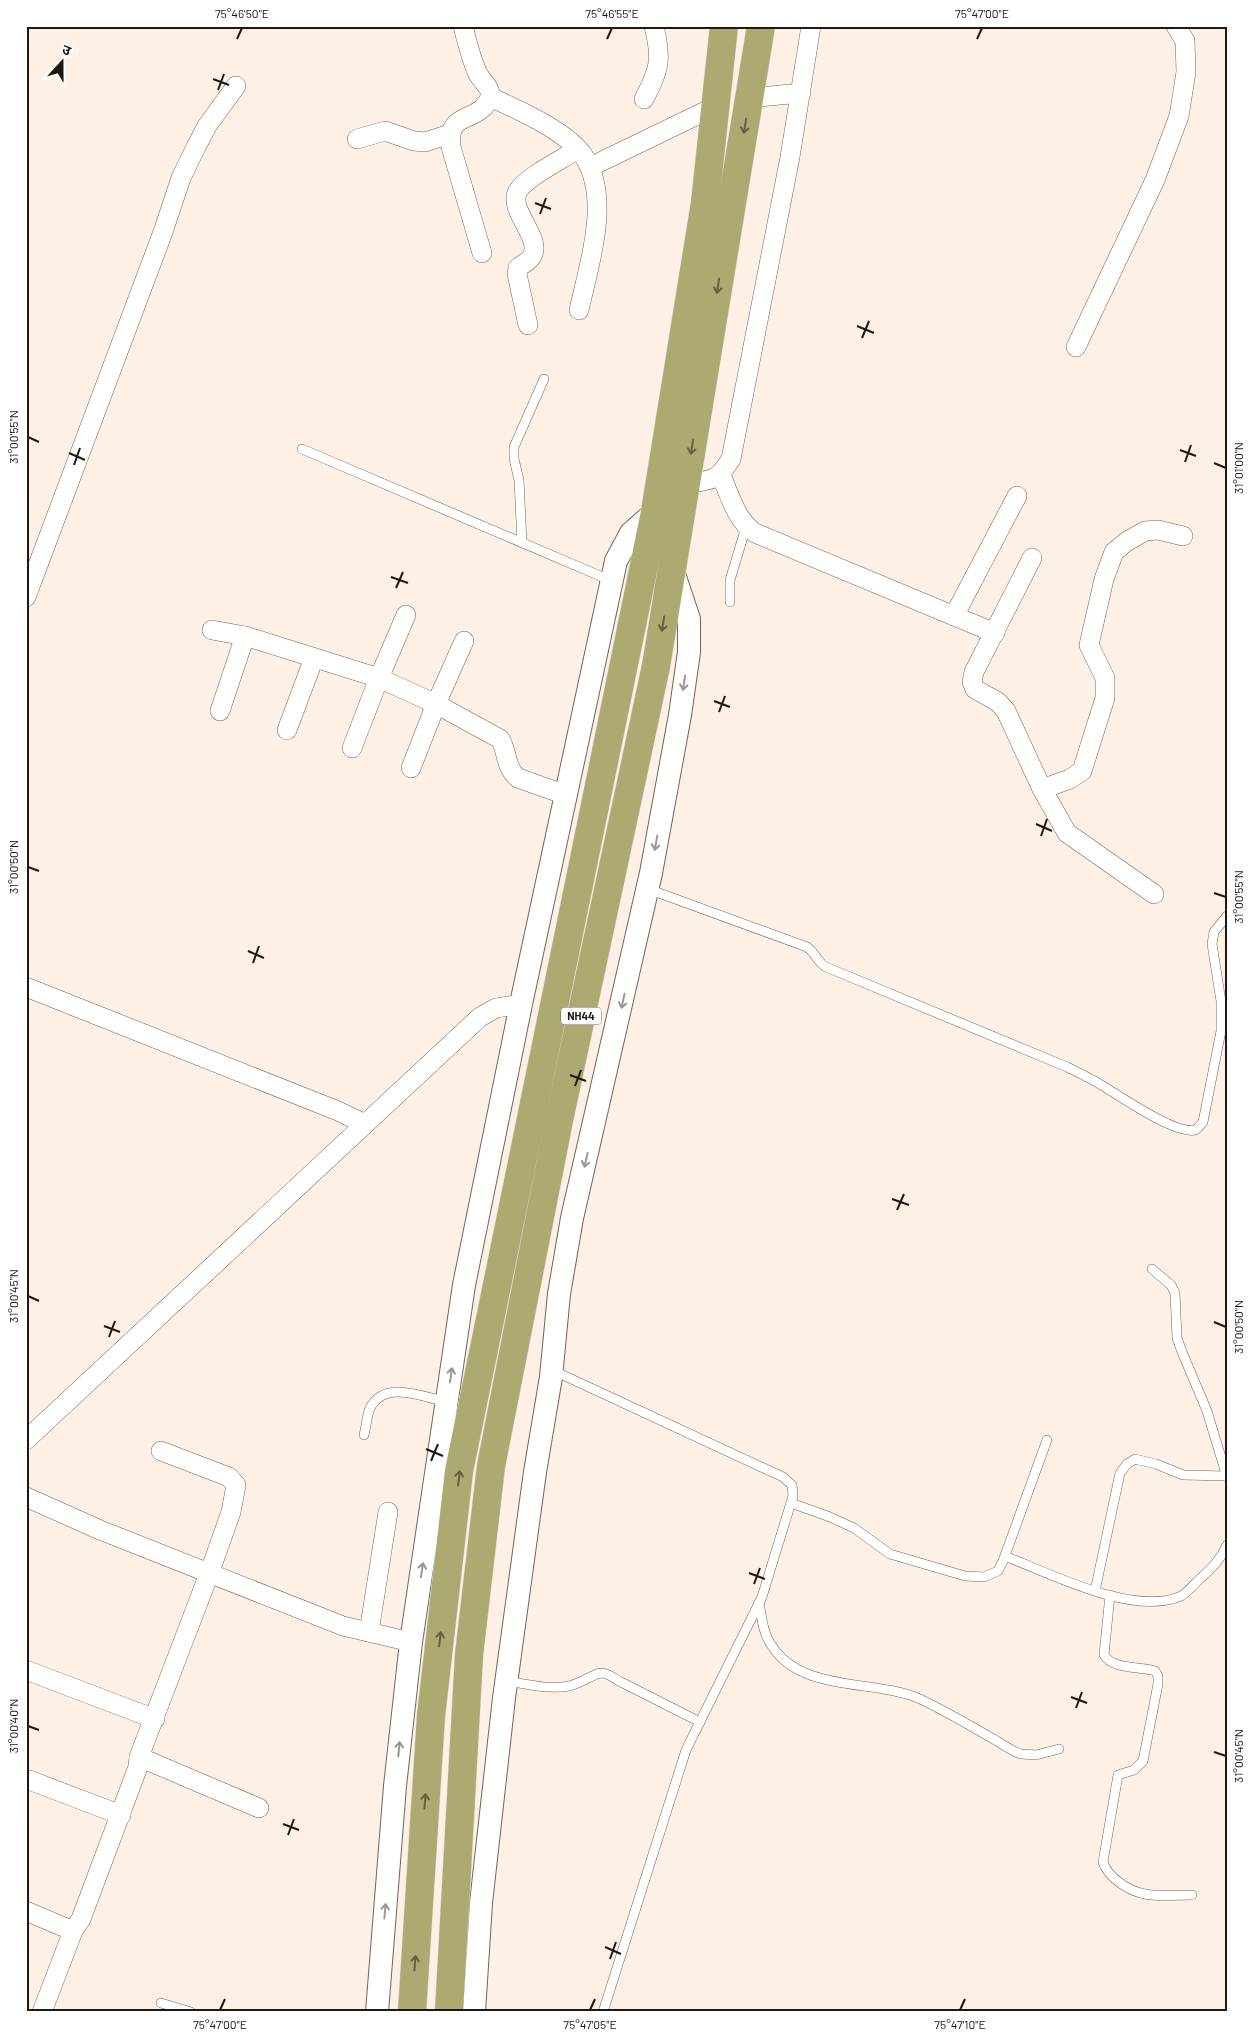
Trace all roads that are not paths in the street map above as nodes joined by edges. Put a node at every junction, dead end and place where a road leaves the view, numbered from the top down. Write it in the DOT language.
graph roads {
  1 [pos="462,26"];
  2 [pos="654,26"];
  3 [pos="724,26"];
  4 [pos="761,26"];
  5 [pos="811,26"];
  6 [pos="1176,26"];
  7 [pos="236,86"];
  8 [pos="801,93"];
  9 [pos="490,97"];
  10 [pos="644,98"];
  11 [pos="749,98"];
  12 [pos="716,106"];
  13 [pos="450,134"];
  14 [pos="357,139"];
  15 [pos="578,150"];
  16 [pos="590,167"];
  17 [pos="482,253"];
  18 [pos="579,310"];
  19 [pos="528,325"];
  20 [pos="1076,347"];
  21 [pos="544,379"];
  22 [pos="302,449"];
  23 [pos="721,475"];
  24 [pos="686,484"];
  25 [pos="1018,496"];
  26 [pos="655,512"];
  27 [pos="746,527"];
  28 [pos="1183,536"];
  29 [pos="522,543"];
  30 [pos="1032,558"];
  31 [pos="672,567"];
  32 [pos="612,582"];
  33 [pos="26,597"];
  34 [pos="730,602"];
  35 [pos="406,615"];
  36 [pos="954,616"];
  37 [pos="212,630"];
  38 [pos="995,633"];
  39 [pos="245,636"];
  40 [pos="464,641"];
  41 [pos="314,658"];
  42 [pos="379,678"];
  43 [pos="436,704"];
  44 [pos="220,711"];
  45 [pos="287,730"];
  46 [pos="352,748"];
  47 [pos="411,768"];
  48 [pos="1042,788"];
  49 [pos="566,795"];
  50 [pos="648,889"];
  51 [pos="1154,894"];
  52 [pos="1227,916"];
  53 [pos="26,987"];
  54 [pos="521,1004"];
  55 [pos="366,1124"];
  56 [pos="1152,1269"];
  57 [pos="552,1370"];
  58 [pos="447,1402"];
  59 [pos="364,1435"];
  60 [pos="26,1440"];
  61 [pos="1047,1440"];
  62 [pos="161,1451"];
  63 [pos="1227,1477"];
  64 [pos="26,1497"];
  65 [pos="791,1503"];
  66 [pos="388,1512"];
  67 [pos="1227,1545"];
  68 [pos="1005,1556"];
  69 [pos="209,1574"];
  70 [pos="1095,1591"];
  71 [pos="1110,1595"];
  72 [pos="759,1603"];
  73 [pos="369,1632"];
  74 [pos="410,1642"];
  75 [pos="26,1670"];
  76 [pos="506,1681"];
  77 [pos="155,1719"];
  78 [pos="700,1722"];
  79 [pos="1059,1749"];
  80 [pos="139,1757"];
  81 [pos="29,1780"];
  82 [pos="259,1808"];
  83 [pos="121,1815"];
  84 [pos="1192,1895"];
  85 [pos="26,1911"];
  86 [pos="73,1932"];
  87 [pos="161,2003"];
  88 [pos="42,2012"];
  89 [pos="191,2012"];
  90 [pos="377,2012"];
  91 [pos="412,2012"];
  92 [pos="449,2012"];
  93 [pos="474,2012"];
  94 [pos="604,2012"];
  1 -- 9 [label="street"];
  2 -- 10 [label="street"];
  3 -- 12 [label="highway, NH44"];
  4 -- 11 [label="highway, NH44"];
  5 -- 8 [label="street"];
  6 -- 20 [label="street"];
  7 -- 33 [label="street"];
  8 -- 11 [label="street"];
  8 -- 23 [label="street"];
  9 -- 13 [label="street"];
  9 -- 15 [label="street"];
  11 -- 24 [label="highway, NH44, one-way"];
  12 -- 16 [label="street"];
  12 -- 26 [label="highway, NH44"];
  13 -- 14 [label="street"];
  13 -- 17 [label="street"];
  15 -- 16 [label="street"];
  15 -- 19 [label="street"];
  16 -- 18 [label="street"];
  21 -- 29 [label="lane"];
  22 -- 29 [label="lane"];
  23 -- 24 [label="street"];
  23 -- 27 [label="street"];
  24 -- 31 [label="highway, NH44"];
  25 -- 36 [label="street"];
  26 -- 32 [label="street"];
  91 -- 26 [label="highway, NH44, one-way"];
  27 -- 34 [label="lane"];
  27 -- 36 [label="street"];
  28 -- 48 [label="street"];
  29 -- 32 [label="lane"];
  30 -- 38 [label="street"];
  31 -- 50 [label="street, one-way"];
  31 -- 92 [label="highway, NH44, one-way"];
  32 -- 49 [label="street"];
  35 -- 42 [label="street"];
  36 -- 38 [label="street"];
  37 -- 39 [label="street"];
  38 -- 48 [label="street"];
  39 -- 41 [label="street"];
  39 -- 44 [label="street"];
  40 -- 43 [label="street"];
  41 -- 42 [label="street"];
  41 -- 45 [label="street"];
  42 -- 43 [label="street"];
  42 -- 46 [label="street"];
  43 -- 47 [label="street"];
  43 -- 49 [label="street"];
  48 -- 51 [label="street"];
  49 -- 54 [label="street"];
  50 -- 52 [label="lane"];
  50 -- 57 [label="street, one-way"];
  53 -- 55 [label="street"];
  54 -- 55 [label="street"];
  58 -- 54 [label="street, one-way"];
  55 -- 60 [label="street"];
  56 -- 63 [label="lane"];
  57 -- 65 [label="lane"];
  57 -- 76 [label="street"];
  58 -- 59 [label="lane"];
  74 -- 58 [label="street, one-way"];
  61 -- 68 [label="lane"];
  62 -- 69 [label="street"];
  63 -- 70 [label="lane"];
  64 -- 69 [label="street"];
  65 -- 68 [label="lane"];
  65 -- 72 [label="lane"];
  66 -- 73 [label="street"];
  67 -- 71 [label="lane"];
  68 -- 70 [label="lane"];
  69 -- 73 [label="street"];
  69 -- 77 [label="street"];
  70 -- 71 [label="lane"];
  71 -- 84 [label="lane"];
  72 -- 78 [label="lane"];
  72 -- 79 [label="lane"];
  73 -- 74 [label="street"];
  90 -- 74 [label="street, one-way"];
  75 -- 77 [label="street"];
  76 -- 78 [label="lane"];
  76 -- 93 [label="street"];
  77 -- 80 [label="street"];
  78 -- 94 [label="lane"];
  80 -- 82 [label="street"];
  80 -- 83 [label="street"];
  81 -- 83 [label="street"];
  83 -- 86 [label="street"];
  85 -- 86 [label="street"];
  86 -- 88 [label="street"];
  87 -- 89 [label="lane"];
}
